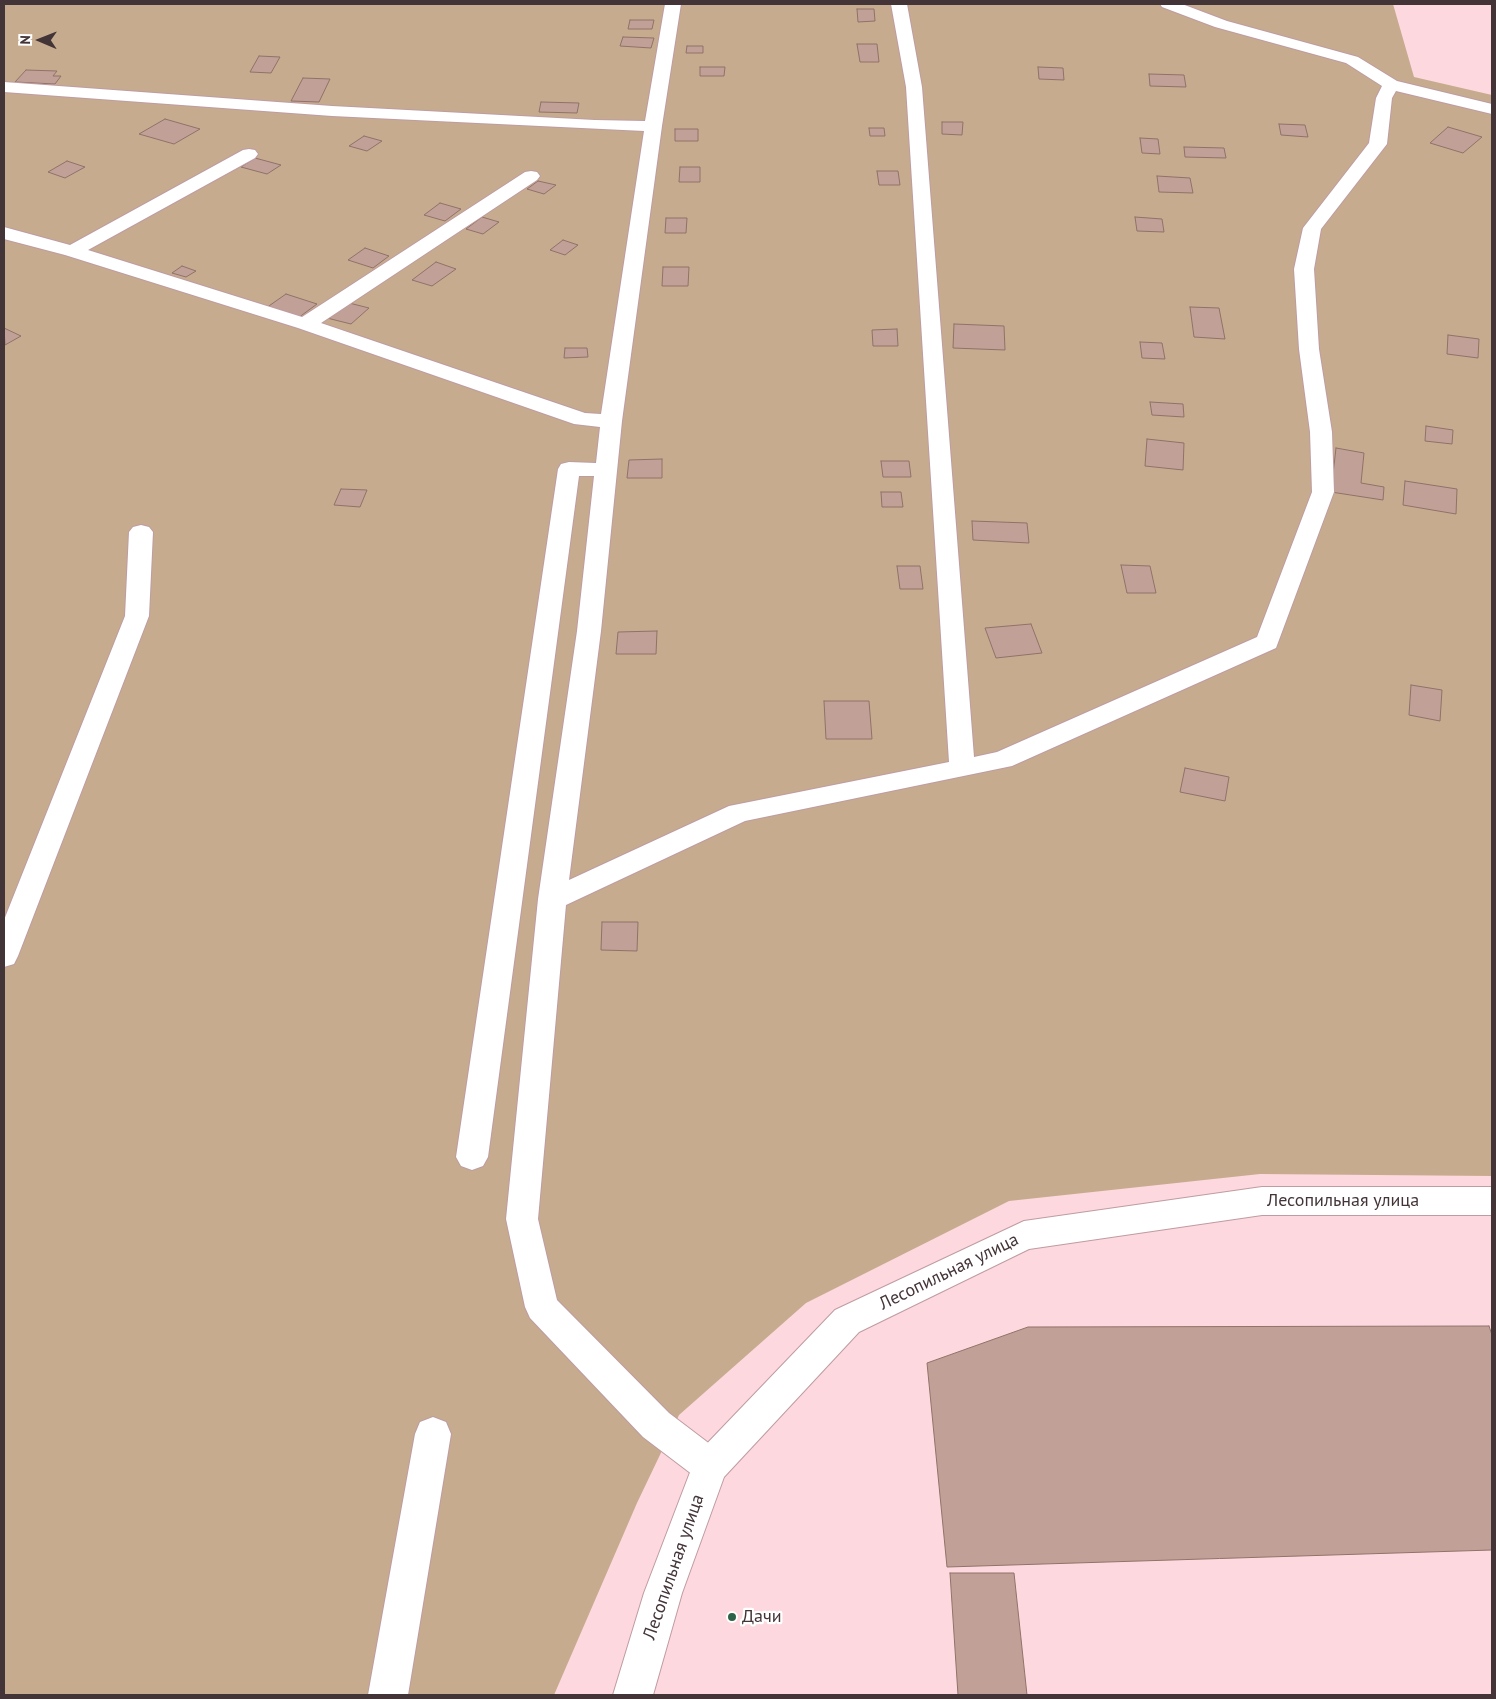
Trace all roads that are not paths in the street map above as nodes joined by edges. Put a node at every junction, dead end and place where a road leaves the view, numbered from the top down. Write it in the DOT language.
graph roads {
  1 [pos="673,4"];
  2 [pos="899,4"];
  3 [pos="1168,4"];
  4 [pos="1391,85"];
  5 [pos="4,87"];
  6 [pos="1492,109"];
  7 [pos="653,126"];
  8 [pos="249,154"];
  9 [pos="531,176"];
  10 [pos="4,233"];
  11 [pos="72,251"];
  12 [pos="305,324"];
  13 [pos="611,422"];
  14 [pos="605,470"];
  15 [pos="142,532"];
  16 [pos="962,767"];
  17 [pos="552,899"];
  18 [pos="4,956"];
  19 [pos="472,1156"];
  20 [pos="1492,1201"];
  21 [pos="433,1434"];
  22 [pos="710,1466"];
  23 [pos="388,1695"];
  24 [pos="633,1695"];
  1 -- 7 [label="street"];
  2 -- 16 [label="street"];
  3 -- 4 [label="street"];
  4 -- 6 [label="street"];
  4 -- 16 [label="street"];
  5 -- 7 [label="street"];
  7 -- 13 [label="street"];
  8 -- 11 [label="street"];
  9 -- 12 [label="street"];
  10 -- 11 [label="street"];
  11 -- 12 [label="street"];
  12 -- 13 [label="street"];
  13 -- 14 [label="street"];
  14 -- 17 [label="street"];
  14 -- 19 [label="street"];
  15 -- 18 [label="street"];
  16 -- 17 [label="street"];
  17 -- 22 [label="street"];
  20 -- 22 [label="street, Лесопильная улица"];
  21 -- 23 [label="street"];
  22 -- 24 [label="street, Лесопильная улица"];
}
